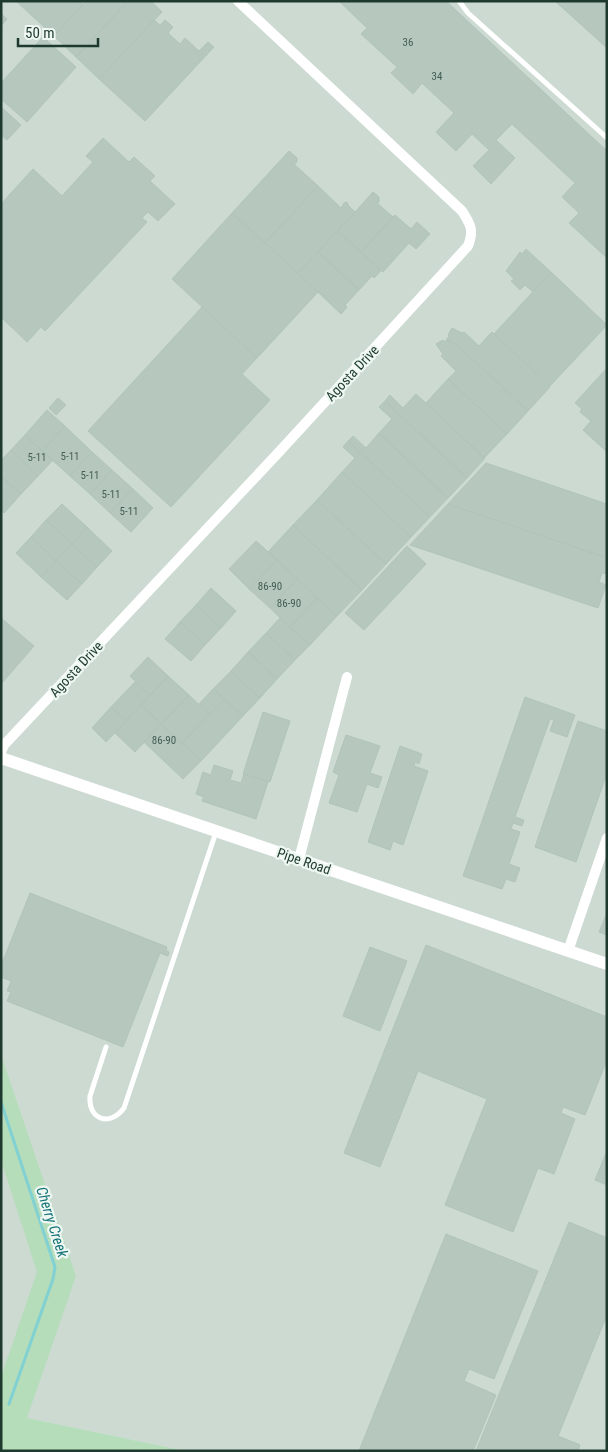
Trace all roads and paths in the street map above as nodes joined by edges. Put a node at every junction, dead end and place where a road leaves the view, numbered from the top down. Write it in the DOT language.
graph roads {
  1 [pos="238,1"];
  2 [pos="459,1"];
  3 [pos="607,138"];
  4 [pos="347,677"];
  5 [pos="1,752"];
  6 [pos="1,758"];
  7 [pos="216,831"];
  8 [pos="607,838"];
  9 [pos="299,859"];
  10 [pos="568,951"];
  11 [pos="607,964"];
  12 [pos="106,1047"];
  1 -- 5 [label="street, Agosta Drive"];
  2 -- 3 [label="lane"];
  4 -- 9 [label="street"];
  6 -- 7 [label="street, Pipe Road"];
  7 -- 9 [label="street, Pipe Road"];
  7 -- 12 [label="lane"];
  8 -- 10 [label="street"];
  9 -- 10 [label="street, Pipe Road"];
  10 -- 11 [label="street, Pipe Road"];
}
